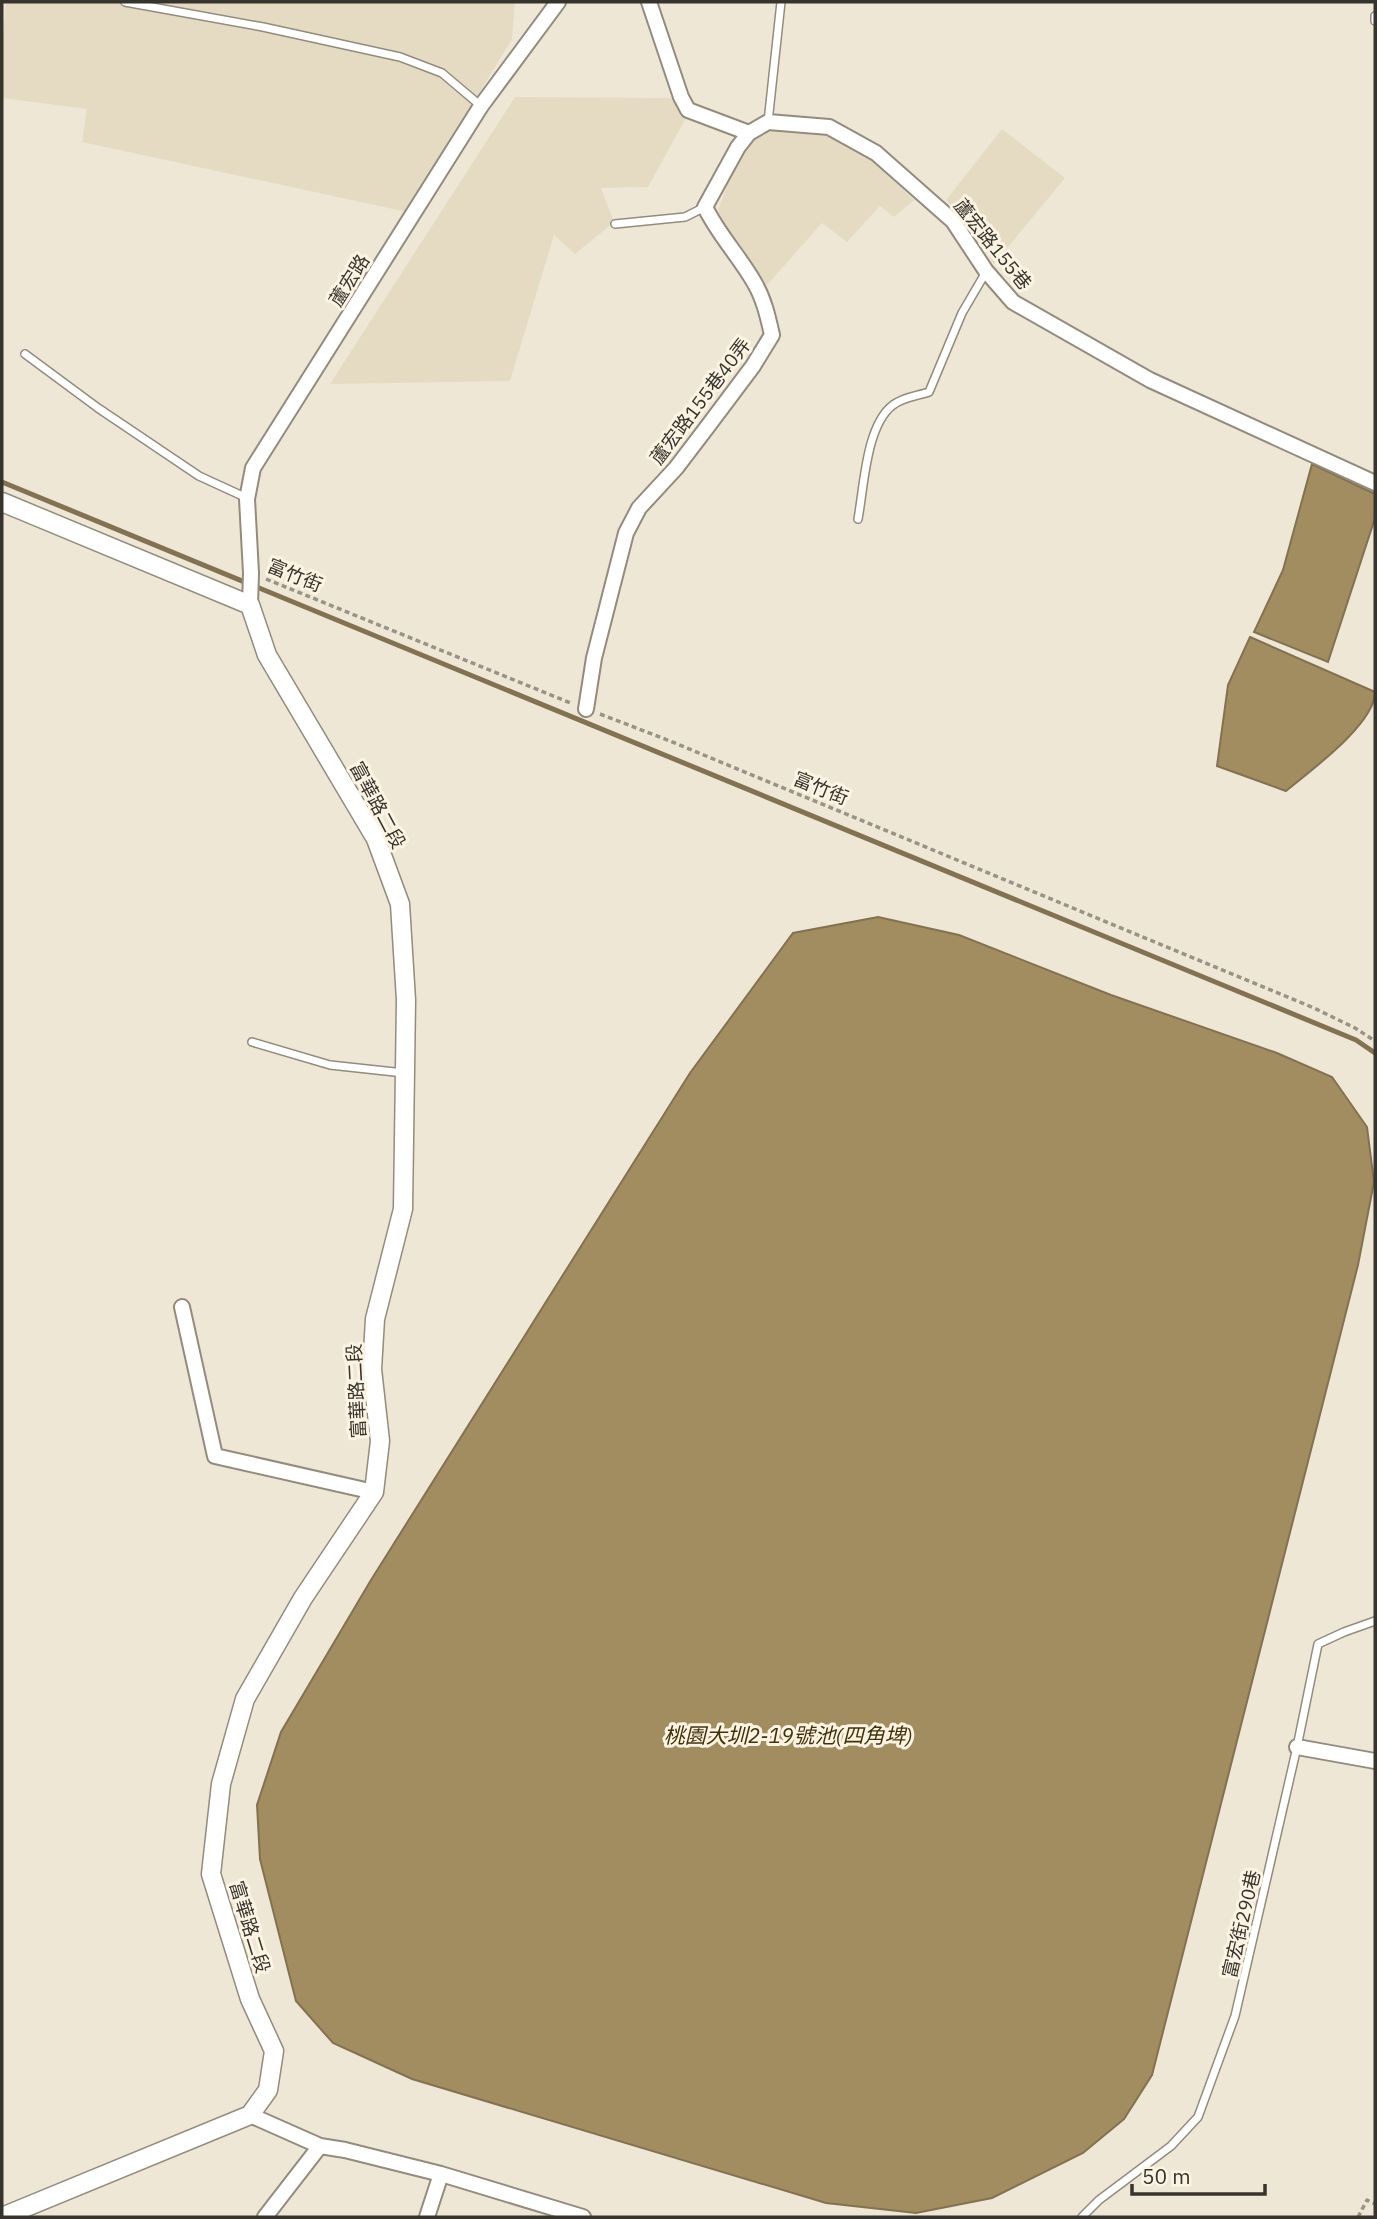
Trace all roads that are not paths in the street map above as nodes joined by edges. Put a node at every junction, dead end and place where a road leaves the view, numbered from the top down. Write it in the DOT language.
graph roads {
  1 [pos="125,2"];
  2 [pos="558,2"];
  3 [pos="649,2"];
  4 [pos="781,2"];
  5 [pos="481,106"];
  6 [pos="768,122"];
  7 [pos="749,133"];
  8 [pos="705,207"];
  9 [pos="615,224"];
  10 [pos="986,271"];
  11 [pos="25,354"];
  12 [pos="1375,483"];
  13 [pos="247,499"];
  14 [pos="2,502"];
  15 [pos="858,519"];
  16 [pos="250,587"];
  17 [pos="586,709"];
  18 [pos="252,1042"];
  19 [pos="405,1073"];
  20 [pos="182,1307"];
  21 [pos="374,1492"];
  22 [pos="1375,1621"];
  23 [pos="1297,1747"];
  24 [pos="1375,1761"];
  25 [pos="250,2115"];
  26 [pos="320,2146"];
  27 [pos="441,2175"];
  28 [pos="2,2217"];
  29 [pos="265,2217"];
  30 [pos="427,2217"];
  31 [pos="583,2217"];
  32 [pos="1082,2217"];
  1 -- 5 [label="lane"];
  2 -- 5 [label="street, 蘆宏路"];
  3 -- 7 [label="street"];
  4 -- 6 [label="lane"];
  5 -- 13 [label="street, 蘆宏路"];
  6 -- 7 [label="street"];
  6 -- 10 [label="street, 蘆宏路155巷"];
  7 -- 8 [label="street"];
  8 -- 9 [label="lane"];
  8 -- 17 [label="street, 蘆宏路155巷40弄"];
  10 -- 12 [label="street, 蘆宏路155巷"];
  10 -- 15 [label="lane"];
  11 -- 13 [label="lane"];
  13 -- 16 [label="street, 蘆宏路"];
  14 -- 16 [label="street"];
  16 -- 19 [label="street, 富華路二段"];
  18 -- 19 [label="lane"];
  19 -- 21 [label="street, 富華路二段"];
  20 -- 21 [label="street"];
  21 -- 25 [label="street, 富華路二段"];
  22 -- 23 [label="lane, 富宏街290巷"];
  23 -- 24 [label="street"];
  23 -- 32 [label="lane, 富宏街290巷"];
  25 -- 26 [label="street"];
  25 -- 28 [label="street"];
  26 -- 27 [label="street"];
  26 -- 29 [label="street"];
  27 -- 30 [label="street"];
  27 -- 31 [label="street"];
}
